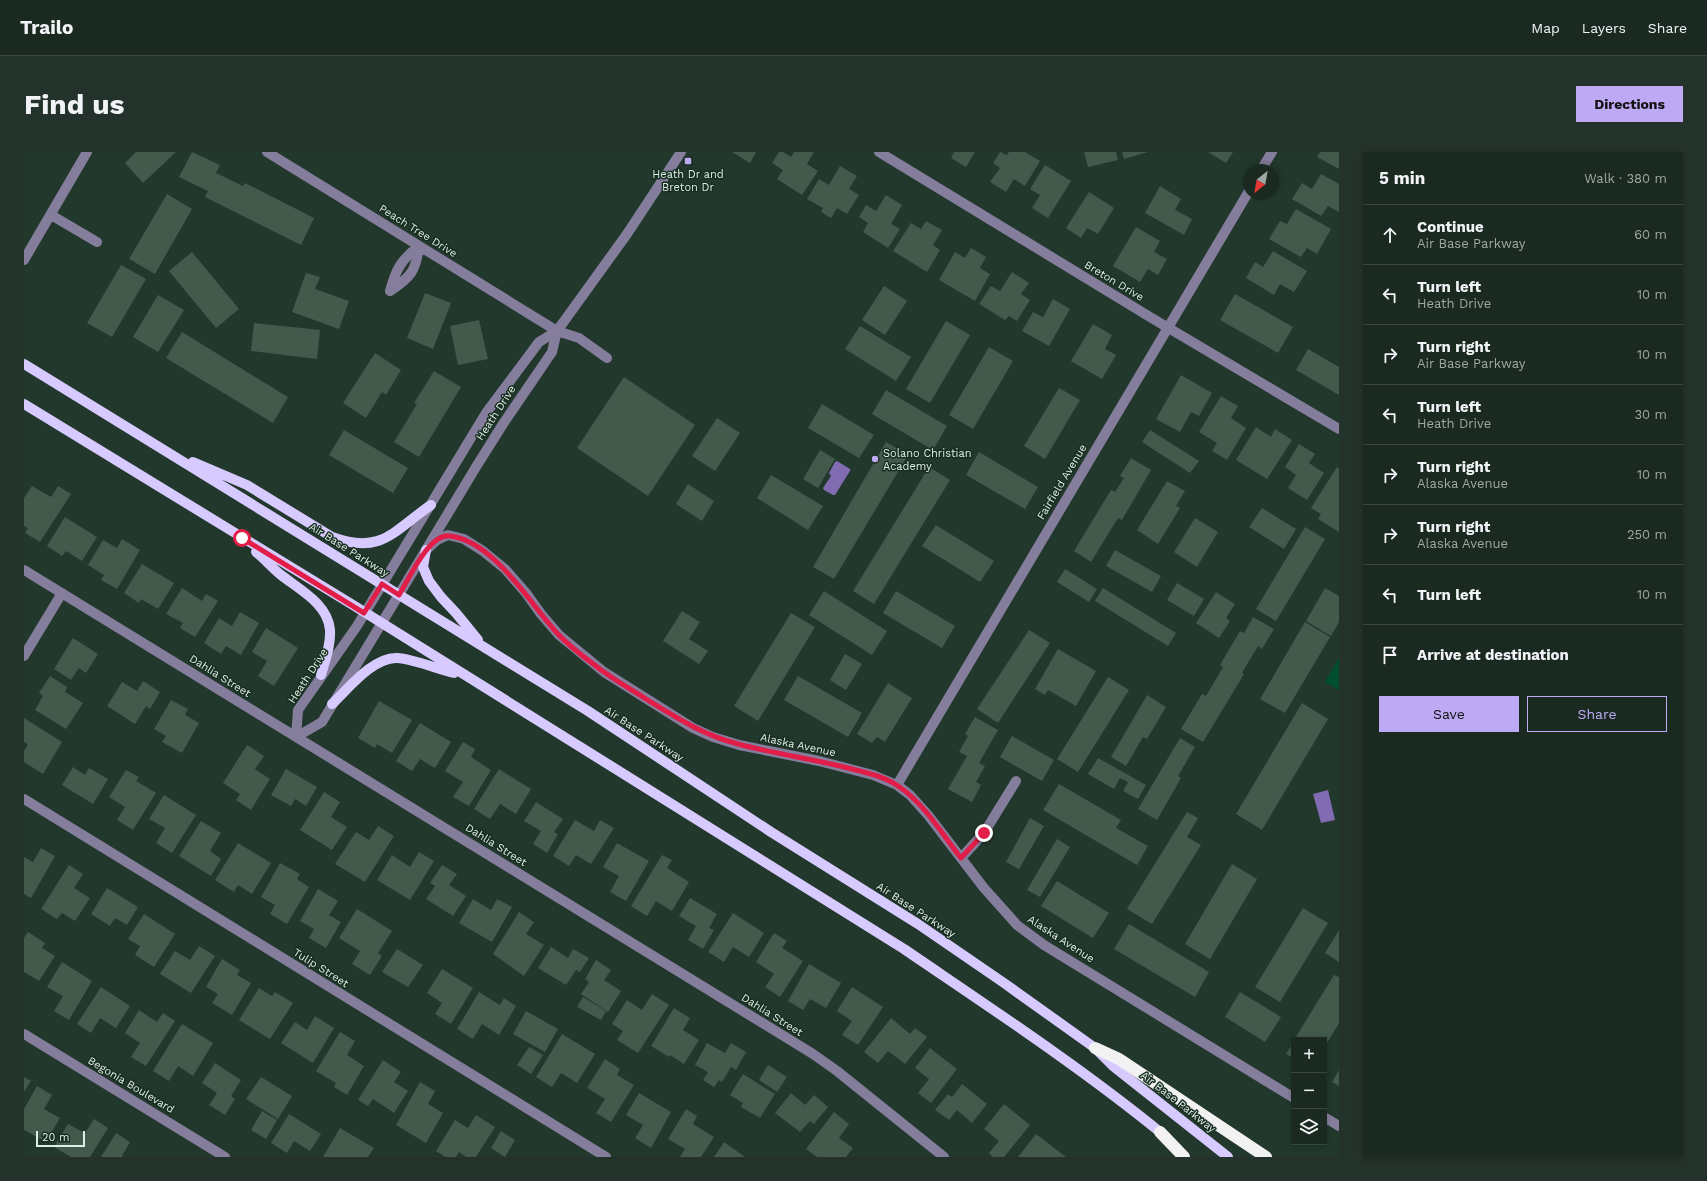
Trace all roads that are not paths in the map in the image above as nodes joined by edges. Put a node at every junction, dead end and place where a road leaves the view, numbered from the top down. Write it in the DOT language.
graph roads {
  1 [pos="87,152"];
  2 [pos="267,152"];
  3 [pos="681,152"];
  4 [pos="879,152"];
  5 [pos="1272,152"];
  6 [pos="1265,164"];
  7 [pos="1244,200"];
  8 [pos="51,215"];
  9 [pos="97,242"];
  10 [pos="24,260"];
  11 [pos="1168,328"];
  12 [pos="557,331"];
  13 [pos="607,358"];
  14 [pos="24,364"];
  15 [pos="24,404"];
  16 [pos="1339,429"];
  17 [pos="164,450"];
  18 [pos="430,505"];
  19 [pos="242,538"];
  20 [pos="426,550"];
  21 [pos="24,570"];
  22 [pos="382,584"];
  23 [pos="62,593"];
  24 [pos="399,595"];
  25 [pos="364,613"];
  26 [pos="382,624"];
  27 [pos="483,646"];
  28 [pos="24,656"];
  29 [pos="321,675"];
  30 [pos="464,676"];
  31 [pos="332,704"];
  32 [pos="296,737"];
  33 [pos="1016,781"];
  34 [pos="897,785"];
  35 [pos="24,800"];
  36 [pos="961,858"];
  37 [pos="24,1034"];
  38 [pos="1095,1048"];
  39 [pos="1291,1096"];
  40 [pos="1327,1119"];
  41 [pos="1339,1126"];
  42 [pos="1160,1132"];
  43 [pos="225,1157"];
  44 [pos="606,1157"];
  45 [pos="944,1157"];
  46 [pos="1184,1157"];
  47 [pos="1191,1157"];
  48 [pos="1228,1157"];
  49 [pos="1266,1157"];
  1 -- 8 [label="street"];
  2 -- 12 [label="street, Peach Tree Drive"];
  3 -- 12 [label="street, Heath Drive"];
  4 -- 11 [label="street, Breton Drive"];
  5 -- 6 [label="street"];
  7 -- 11 [label="street, Fairfield Avenue"];
  8 -- 9 [label="street"];
  8 -- 10 [label="street"];
  11 -- 16 [label="street, Breton Drive"];
  11 -- 34 [label="street, Fairfield Avenue"];
  12 -- 13 [label="street, Peach Tree Drive"];
  12 -- 18 [label="street, Heath Drive"];
  12 -- 20 [label="street, Heath Drive"];
  14 -- 17 [label="main road, Air Base Parkway"];
  15 -- 19 [label="main road"];
  17 -- 18 [label="main road"];
  17 -- 22 [label="main road, Air Base Parkway"];
  18 -- 22 [label="street, Heath Drive"];
  19 -- 25 [label="main road"];
  19 -- 29 [label="main road"];
  20 -- 24 [label="street, Heath Drive"];
  20 -- 27 [label="main road"];
  20 -- 34 [label="street, Alaska Avenue"];
  21 -- 23 [label="street, Dahlia Street"];
  22 -- 24 [label="main road, Air Base Parkway"];
  22 -- 25 [label="street, Heath Drive"];
  23 -- 28 [label="street"];
  23 -- 32 [label="street, Dahlia Street"];
  24 -- 26 [label="street, Heath Drive"];
  24 -- 27 [label="main road, Air Base Parkway"];
  25 -- 26 [label="main road"];
  25 -- 29 [label="street, Heath Drive"];
  26 -- 30 [label="main road"];
  26 -- 31 [label="street, Heath Drive"];
  27 -- 38 [label="main road, Air Base Parkway"];
  29 -- 32 [label="street, Heath Drive"];
  30 -- 31 [label="main road"];
  30 -- 42 [label="main road"];
  31 -- 32 [label="street, Heath Drive"];
  32 -- 45 [label="street, Dahlia Street"];
  33 -- 36 [label="street"];
  34 -- 36 [label="street, Alaska Avenue"];
  35 -- 44 [label="street, Tulip Street"];
  36 -- 39 [label="street, Alaska Avenue"];
  37 -- 43 [label="street, Begonia Boulevard"];
  38 -- 48 [label="main road, Air Base Parkway"];
  38 -- 49 [label="highway"];
  40 -- 41 [label="street"];
  42 -- 46 [label="highway"];
  42 -- 47 [label="main road"];
}
